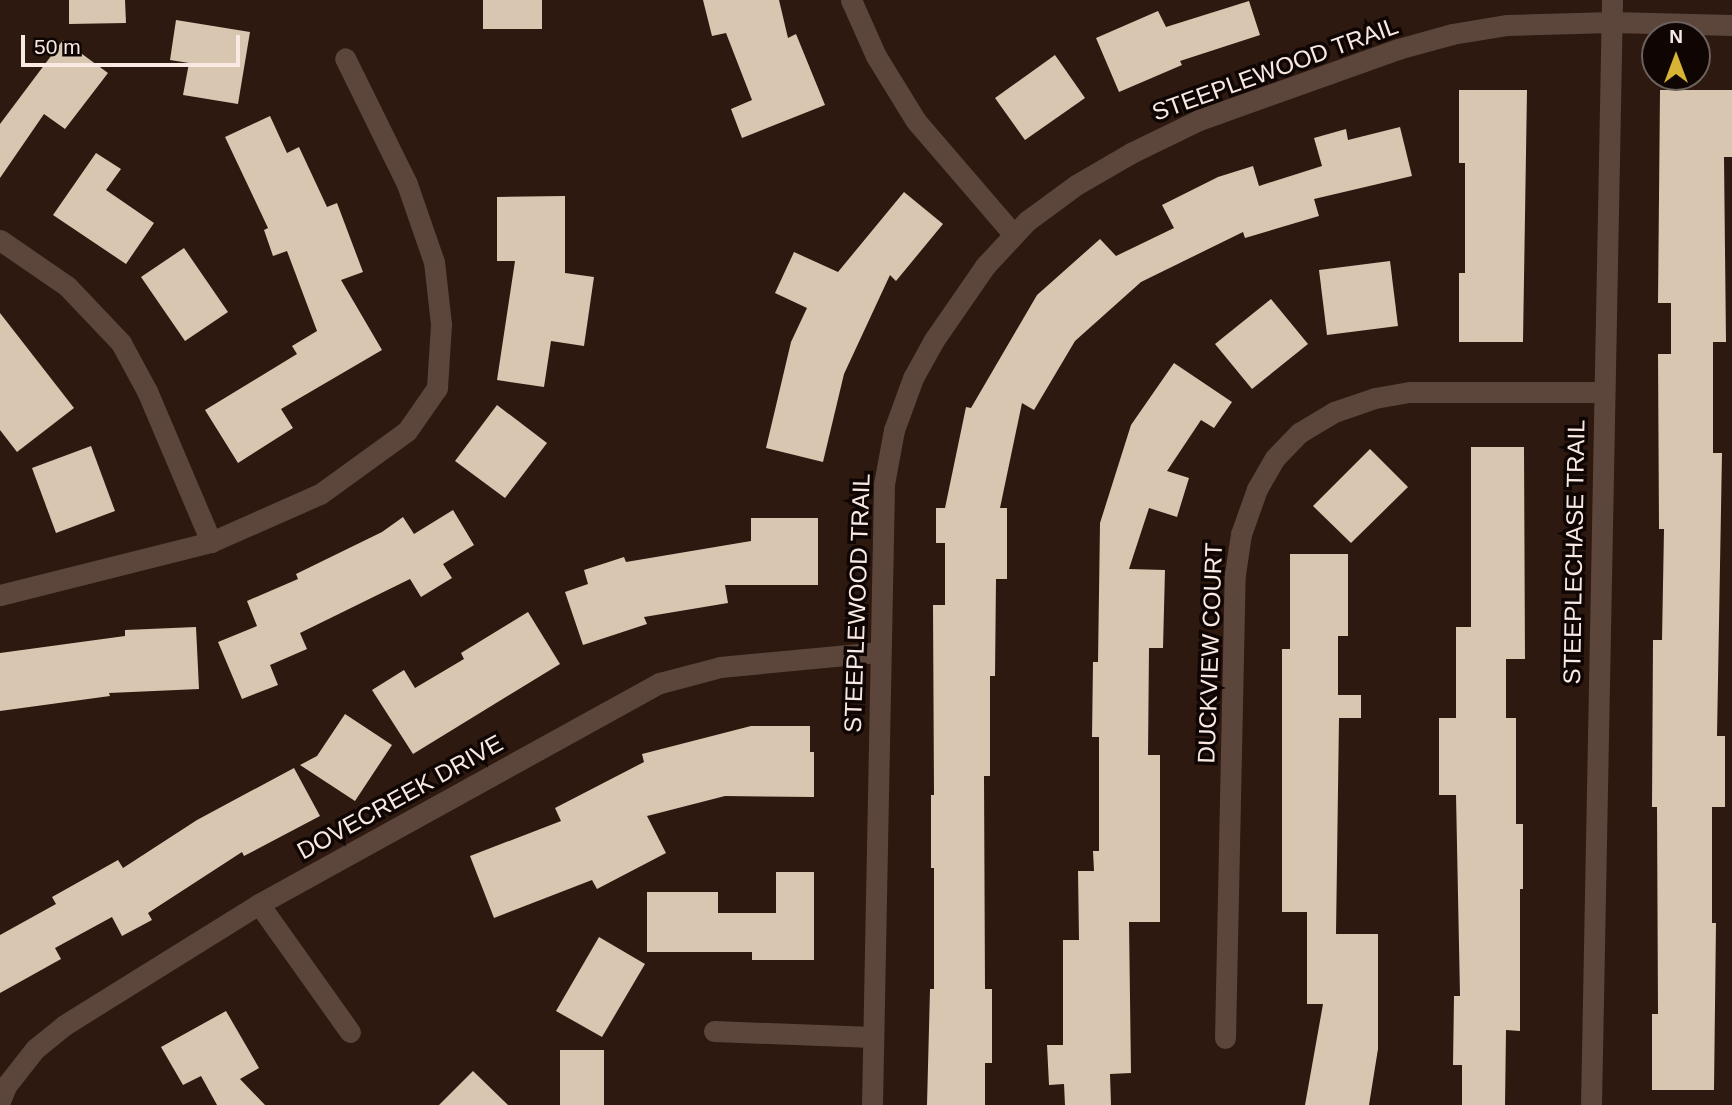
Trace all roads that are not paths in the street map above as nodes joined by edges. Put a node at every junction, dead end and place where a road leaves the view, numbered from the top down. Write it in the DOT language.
graph roads {
  1 [pos="851,0"];
  2 [pos="1612,0"];
  3 [pos="1612,22"];
  4 [pos="1732,25"];
  5 [pos="345,58"];
  6 [pos="1014,235"];
  7 [pos="0,240"];
  8 [pos="1603,392"];
  9 [pos="211,542"];
  10 [pos="0,595"];
  11 [pos="880,652"];
  12 [pos="259,904"];
  13 [pos="714,1031"];
  14 [pos="350,1032"];
  15 [pos="873,1037"];
  16 [pos="1225,1038"];
  17 [pos="0,1101"];
  18 [pos="872,1105"];
  19 [pos="1591,1105"];
  1 -- 6 [label="street"];
  2 -- 3 [label="street, STEEPLECHASE TRAIL"];
  3 -- 4 [label="street, STEEPLEWOOD TRAIL"];
  3 -- 6 [label="street, STEEPLEWOOD TRAIL"];
  3 -- 8 [label="street, STEEPLECHASE TRAIL"];
  5 -- 9 [label="street"];
  6 -- 11 [label="street, STEEPLEWOOD TRAIL"];
  7 -- 9 [label="street"];
  8 -- 16 [label="street, DUCKVIEW COURT"];
  8 -- 19 [label="street, STEEPLECHASE TRAIL"];
  9 -- 10 [label="street"];
  11 -- 12 [label="street, DOVECREEK DRIVE"];
  11 -- 15 [label="street, STEEPLEWOOD TRAIL"];
  12 -- 14 [label="street"];
  12 -- 17 [label="street, DOVECREEK DRIVE"];
  13 -- 15 [label="street"];
  15 -- 18 [label="street, STEEPLEWOOD TRAIL"];
}
